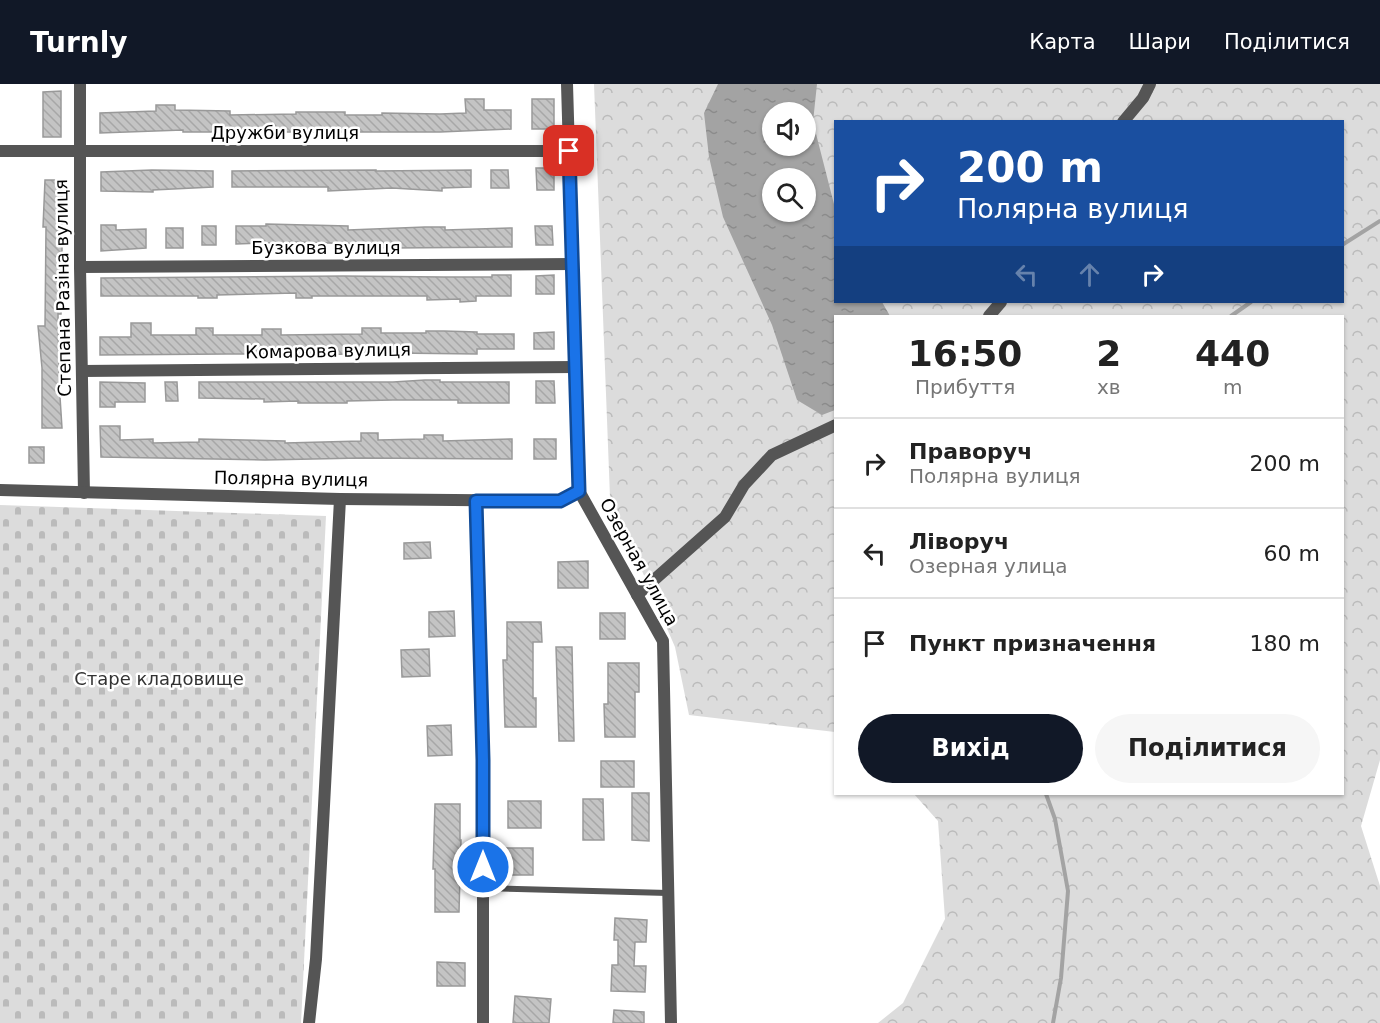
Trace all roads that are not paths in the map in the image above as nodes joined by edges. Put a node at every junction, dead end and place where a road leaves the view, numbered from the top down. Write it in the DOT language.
graph roads {
  1 [pos="80,84"];
  2 [pos="567,84"];
  3 [pos="1150,84"];
  4 [pos="1125,120"];
  5 [pos="569,151"];
  6 [pos="0,152"];
  7 [pos="80,152"];
  8 [pos="572,264"];
  9 [pos="80,267"];
  10 [pos="999,303"];
  11 [pos="990,315"];
  12 [pos="576,367"];
  13 [pos="82,371"];
  14 [pos="834,425"];
  15 [pos="0,490"];
  16 [pos="579,491"];
  17 [pos="84,492"];
  18 [pos="340,499"];
  19 [pos="476,501"];
  20 [pos="637,595"];
  21 [pos="483,888"];
  22 [pos="668,893"];
  23 [pos="309,1023"];
  24 [pos="483,1023"];
  25 [pos="671,1023"];
  1 -- 7 [label="street, Степана Разіна вулиця"];
  2 -- 5 [label="street, Озерная улица"];
  3 -- 4 [label="street"];
  5 -- 7 [label="street, Дружби вулиця"];
  5 -- 8 [label="street, Озерная улица"];
  6 -- 7 [label="street, Дружби вулиця"];
  7 -- 9 [label="street, Степана Разіна вулиця"];
  8 -- 9 [label="street, Бузкова вулиця"];
  8 -- 12 [label="street, Озерная улица"];
  9 -- 13 [label="street, Степана Разіна вулиця"];
  10 -- 11 [label="street"];
  12 -- 13 [label="street, Комарова вулиця"];
  12 -- 16 [label="street, Озерная улица"];
  13 -- 17 [label="street, Степана Разіна вулиця"];
  14 -- 20 [label="street"];
  15 -- 17 [label="street, Полярна вулиця"];
  16 -- 19 [label="street, Полярна вулиця"];
  16 -- 20 [label="street, Озерная улица"];
  17 -- 18 [label="street, Полярна вулиця"];
  18 -- 19 [label="street, Полярна вулиця"];
  18 -- 23 [label="street"];
  19 -- 21 [label="street"];
  20 -- 22 [label="street, Озерная улица"];
  21 -- 22 [label="lane"];
  21 -- 24 [label="street"];
  22 -- 25 [label="street, Озерная улица"];
}
